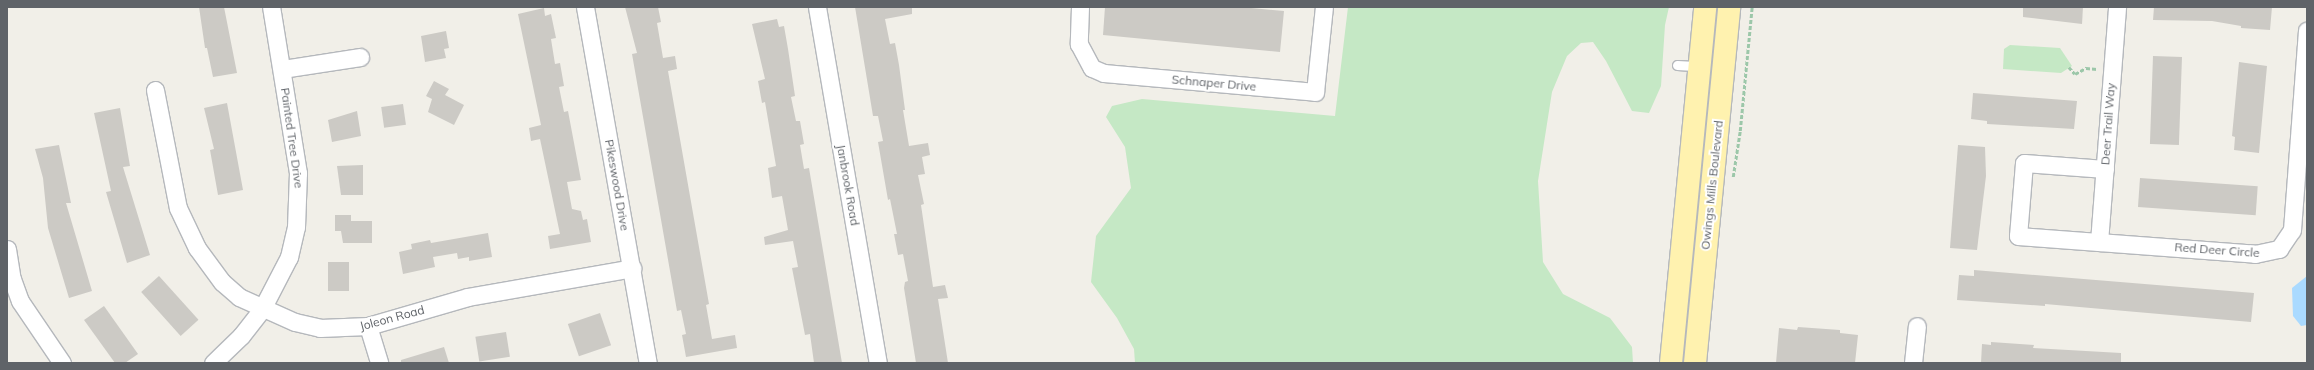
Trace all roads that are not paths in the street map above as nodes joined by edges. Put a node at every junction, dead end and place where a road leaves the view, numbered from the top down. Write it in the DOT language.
graph roads {
  1 [pos="271,7"];
  2 [pos="585,7"];
  3 [pos="817,7"];
  4 [pos="1080,7"];
  5 [pos="1324,7"];
  6 [pos="1705,7"];
  7 [pos="1729,7"];
  8 [pos="2117,7"];
  9 [pos="2307,30"];
  10 [pos="360,57"];
  11 [pos="1677,65"];
  12 [pos="1700,66"];
  13 [pos="282,69"];
  14 [pos="155,90"];
  15 [pos="2105,169"];
  16 [pos="2099,242"];
  17 [pos="7,249"];
  18 [pos="632,268"];
  19 [pos="262,309"];
  20 [pos="368,326"];
  21 [pos="1917,326"];
  22 [pos="62,363"];
  23 [pos="213,363"];
  24 [pos="379,363"];
  25 [pos="648,363"];
  26 [pos="878,363"];
  27 [pos="1670,363"];
  28 [pos="1695,363"];
  29 [pos="1913,363"];
  1 -- 13 [label="street, Painted Tree Drive"];
  2 -- 18 [label="street, Pikeswood Drive"];
  3 -- 26 [label="street, Janbrook Road"];
  4 -- 5 [label="street, Schnaper Drive"];
  6 -- 12 [label="main road, Owings Mills Boulevard"];
  7 -- 28 [label="main road, Owings Mills Boulevard"];
  8 -- 15 [label="street, Deer Trail Way"];
  9 -- 16 [label="street, Red Deer Circle"];
  10 -- 13 [label="street"];
  11 -- 12 [label="lane"];
  12 -- 27 [label="main road, Owings Mills Boulevard"];
  13 -- 19 [label="street, Painted Tree Drive"];
  14 -- 19 [label="street, Joleon Road"];
  15 -- 16 [label="street, Deer Trail Way"];
  15 -- 16 [label="street, Red Deer Circle"];
  17 -- 22 [label="street"];
  18 -- 20 [label="street, Joleon Road"];
  18 -- 25 [label="street, Pikeswood Drive"];
  19 -- 20 [label="street, Joleon Road"];
  19 -- 23 [label="street, Painted Tree Drive"];
  20 -- 24 [label="street"];
  21 -- 29 [label="street"];
}
